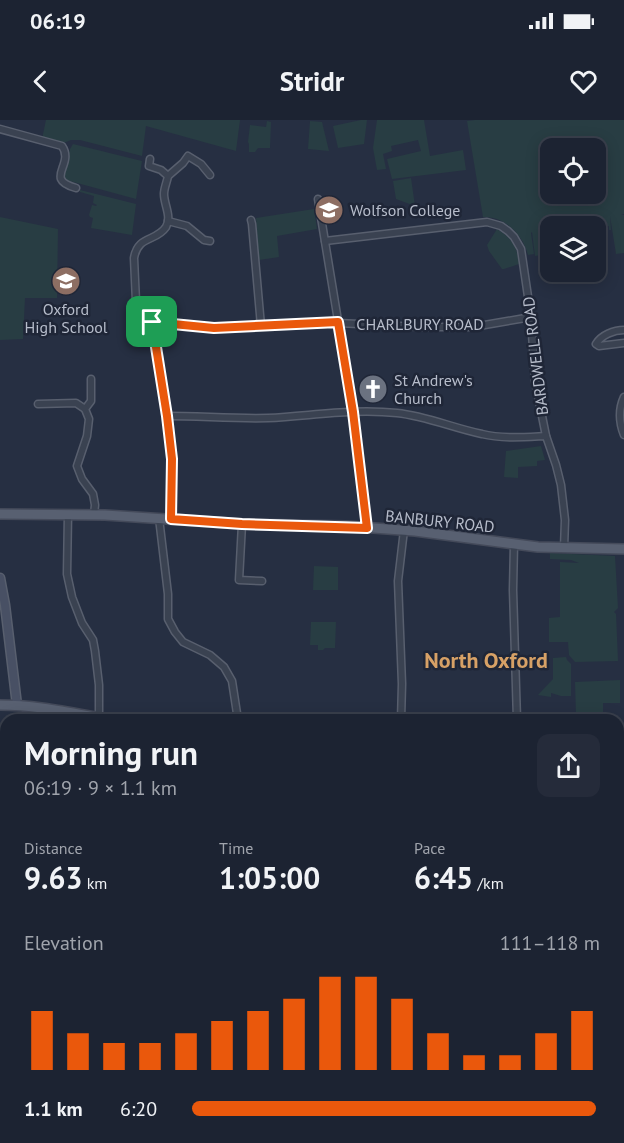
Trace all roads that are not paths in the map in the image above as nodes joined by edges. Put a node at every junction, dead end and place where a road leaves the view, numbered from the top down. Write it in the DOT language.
graph roads {
  1 [pos="0,129"];
  2 [pos="148,163"];
  3 [pos="210,175"];
  4 [pos="168,176"];
  5 [pos="76,188"];
  6 [pos="318,199"];
  7 [pos="251,220"];
  8 [pos="168,221"];
  9 [pos="210,241"];
  10 [pos="325,242"];
  11 [pos="531,317"];
  12 [pos="152,322"];
  13 [pos="338,322"];
  14 [pos="261,326"];
  15 [pos="624,330"];
  16 [pos="624,345"];
  17 [pos="92,379"];
  18 [pos="624,397"];
  19 [pos="38,404"];
  20 [pos="86,409"];
  21 [pos="353,412"];
  22 [pos="167,416"];
  23 [pos="624,435"];
  24 [pos="546,436"];
  25 [pos="0,514"];
  26 [pos="68,514"];
  27 [pos="94,515"];
  28 [pos="159,518"];
  29 [pos="171,519"];
  30 [pos="242,524"];
  31 [pos="367,528"];
  32 [pos="404,530"];
  33 [pos="514,544"];
  34 [pos="564,548"];
  35 [pos="624,549"];
  36 [pos="0,578"];
  37 [pos="262,581"];
  38 [pos="0,705"];
  39 [pos="17,705"];
  40 [pos="74,714"];
  41 [pos="99,714"];
  42 [pos="237,714"];
  43 [pos="401,714"];
  44 [pos="517,714"];
  1 -- 5 [label="street"];
  2 -- 4 [label="street"];
  3 -- 4 [label="street"];
  4 -- 8 [label="street"];
  6 -- 10 [label="street"];
  7 -- 14 [label="street"];
  8 -- 9 [label="street"];
  8 -- 12 [label="street"];
  10 -- 11 [label="street, BARDWELL ROAD"];
  10 -- 13 [label="street"];
  11 -- 13 [label="street, CHARLBURY ROAD"];
  11 -- 24 [label="street, BARDWELL ROAD"];
  12 -- 14 [label="street, CHARLBURY ROAD"];
  12 -- 22 [label="street"];
  13 -- 14 [label="street, CHARLBURY ROAD"];
  13 -- 21 [label="street"];
  15 -- 16 [label="street"];
  17 -- 20 [label="street"];
  18 -- 23 [label="street"];
  19 -- 20 [label="street"];
  20 -- 27 [label="street"];
  21 -- 22 [label="street"];
  21 -- 24 [label="street"];
  21 -- 31 [label="street"];
  22 -- 29 [label="street"];
  24 -- 34 [label="street, BARDWELL ROAD"];
  25 -- 26 [label="main road, BANBURY ROAD"];
  26 -- 27 [label="main road, BANBURY ROAD"];
  26 -- 41 [label="street"];
  27 -- 28 [label="main road, BANBURY ROAD"];
  28 -- 29 [label="main road, BANBURY ROAD"];
  28 -- 42 [label="street"];
  29 -- 30 [label="main road, BANBURY ROAD"];
  30 -- 31 [label="main road, BANBURY ROAD"];
  30 -- 37 [label="street"];
  31 -- 32 [label="main road, BANBURY ROAD"];
  32 -- 33 [label="main road, BANBURY ROAD"];
  32 -- 43 [label="street"];
  33 -- 34 [label="main road, BANBURY ROAD"];
  33 -- 44 [label="street"];
  34 -- 35 [label="main road, BANBURY ROAD"];
  36 -- 39 [label="main road"];
  38 -- 39 [label="main road"];
  39 -- 40 [label="main road"];
}
